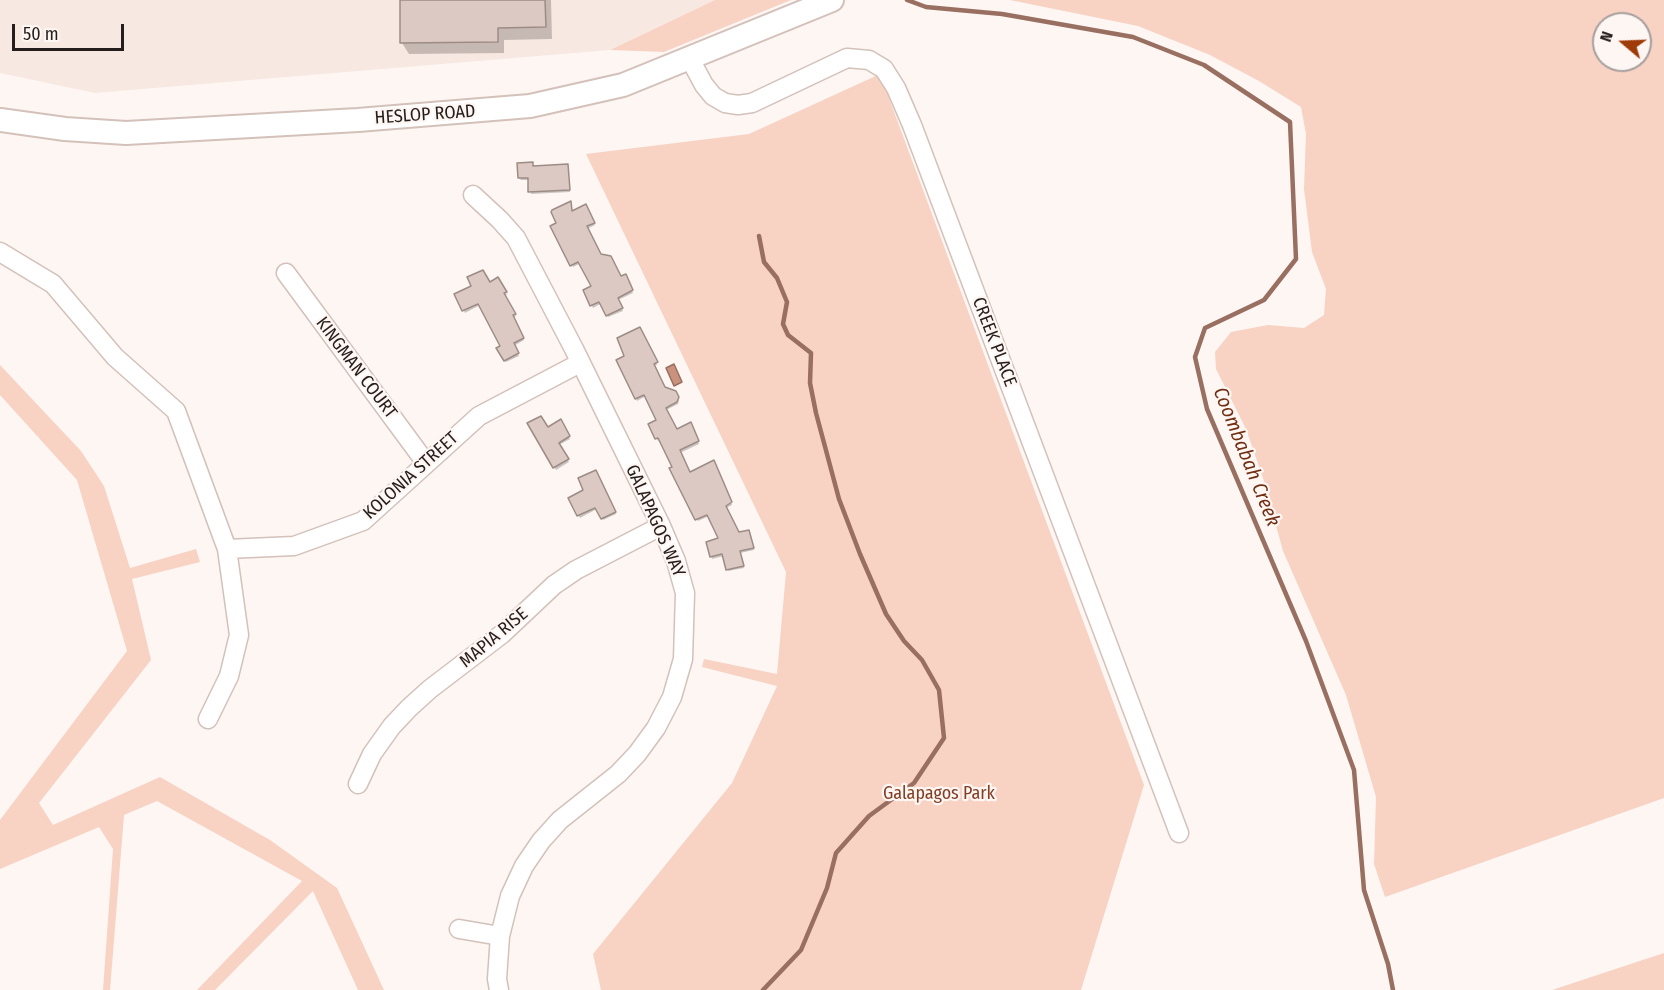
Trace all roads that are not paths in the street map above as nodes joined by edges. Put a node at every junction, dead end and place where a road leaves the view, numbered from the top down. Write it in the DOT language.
graph roads {
  1 [pos="826,2"];
  2 [pos="690,59"];
  3 [pos="0,120"];
  4 [pos="473,195"];
  5 [pos="0,252"];
  6 [pos="286,273"];
  7 [pos="580,363"];
  8 [pos="426,463"];
  9 [pos="661,526"];
  10 [pos="227,549"];
  11 [pos="208,719"];
  12 [pos="358,784"];
  13 [pos="1179,833"];
  14 [pos="459,929"];
  15 [pos="500,936"];
  16 [pos="498,990"];
  1 -- 2 [label="street, HESLOP ROAD"];
  2 -- 3 [label="street, HESLOP ROAD"];
  2 -- 13 [label="street, CREEK PLACE"];
  4 -- 7 [label="street, GALAPAGOS WAY"];
  5 -- 10 [label="street"];
  6 -- 8 [label="street, KINGMAN COURT"];
  7 -- 8 [label="street, KOLONIA STREET"];
  7 -- 9 [label="street, GALAPAGOS WAY"];
  8 -- 10 [label="street, KOLONIA STREET"];
  9 -- 12 [label="street, MAPIA RISE"];
  9 -- 15 [label="street, GALAPAGOS WAY"];
  10 -- 11 [label="street"];
  14 -- 15 [label="street"];
  15 -- 16 [label="street, GALAPAGOS WAY"];
}
